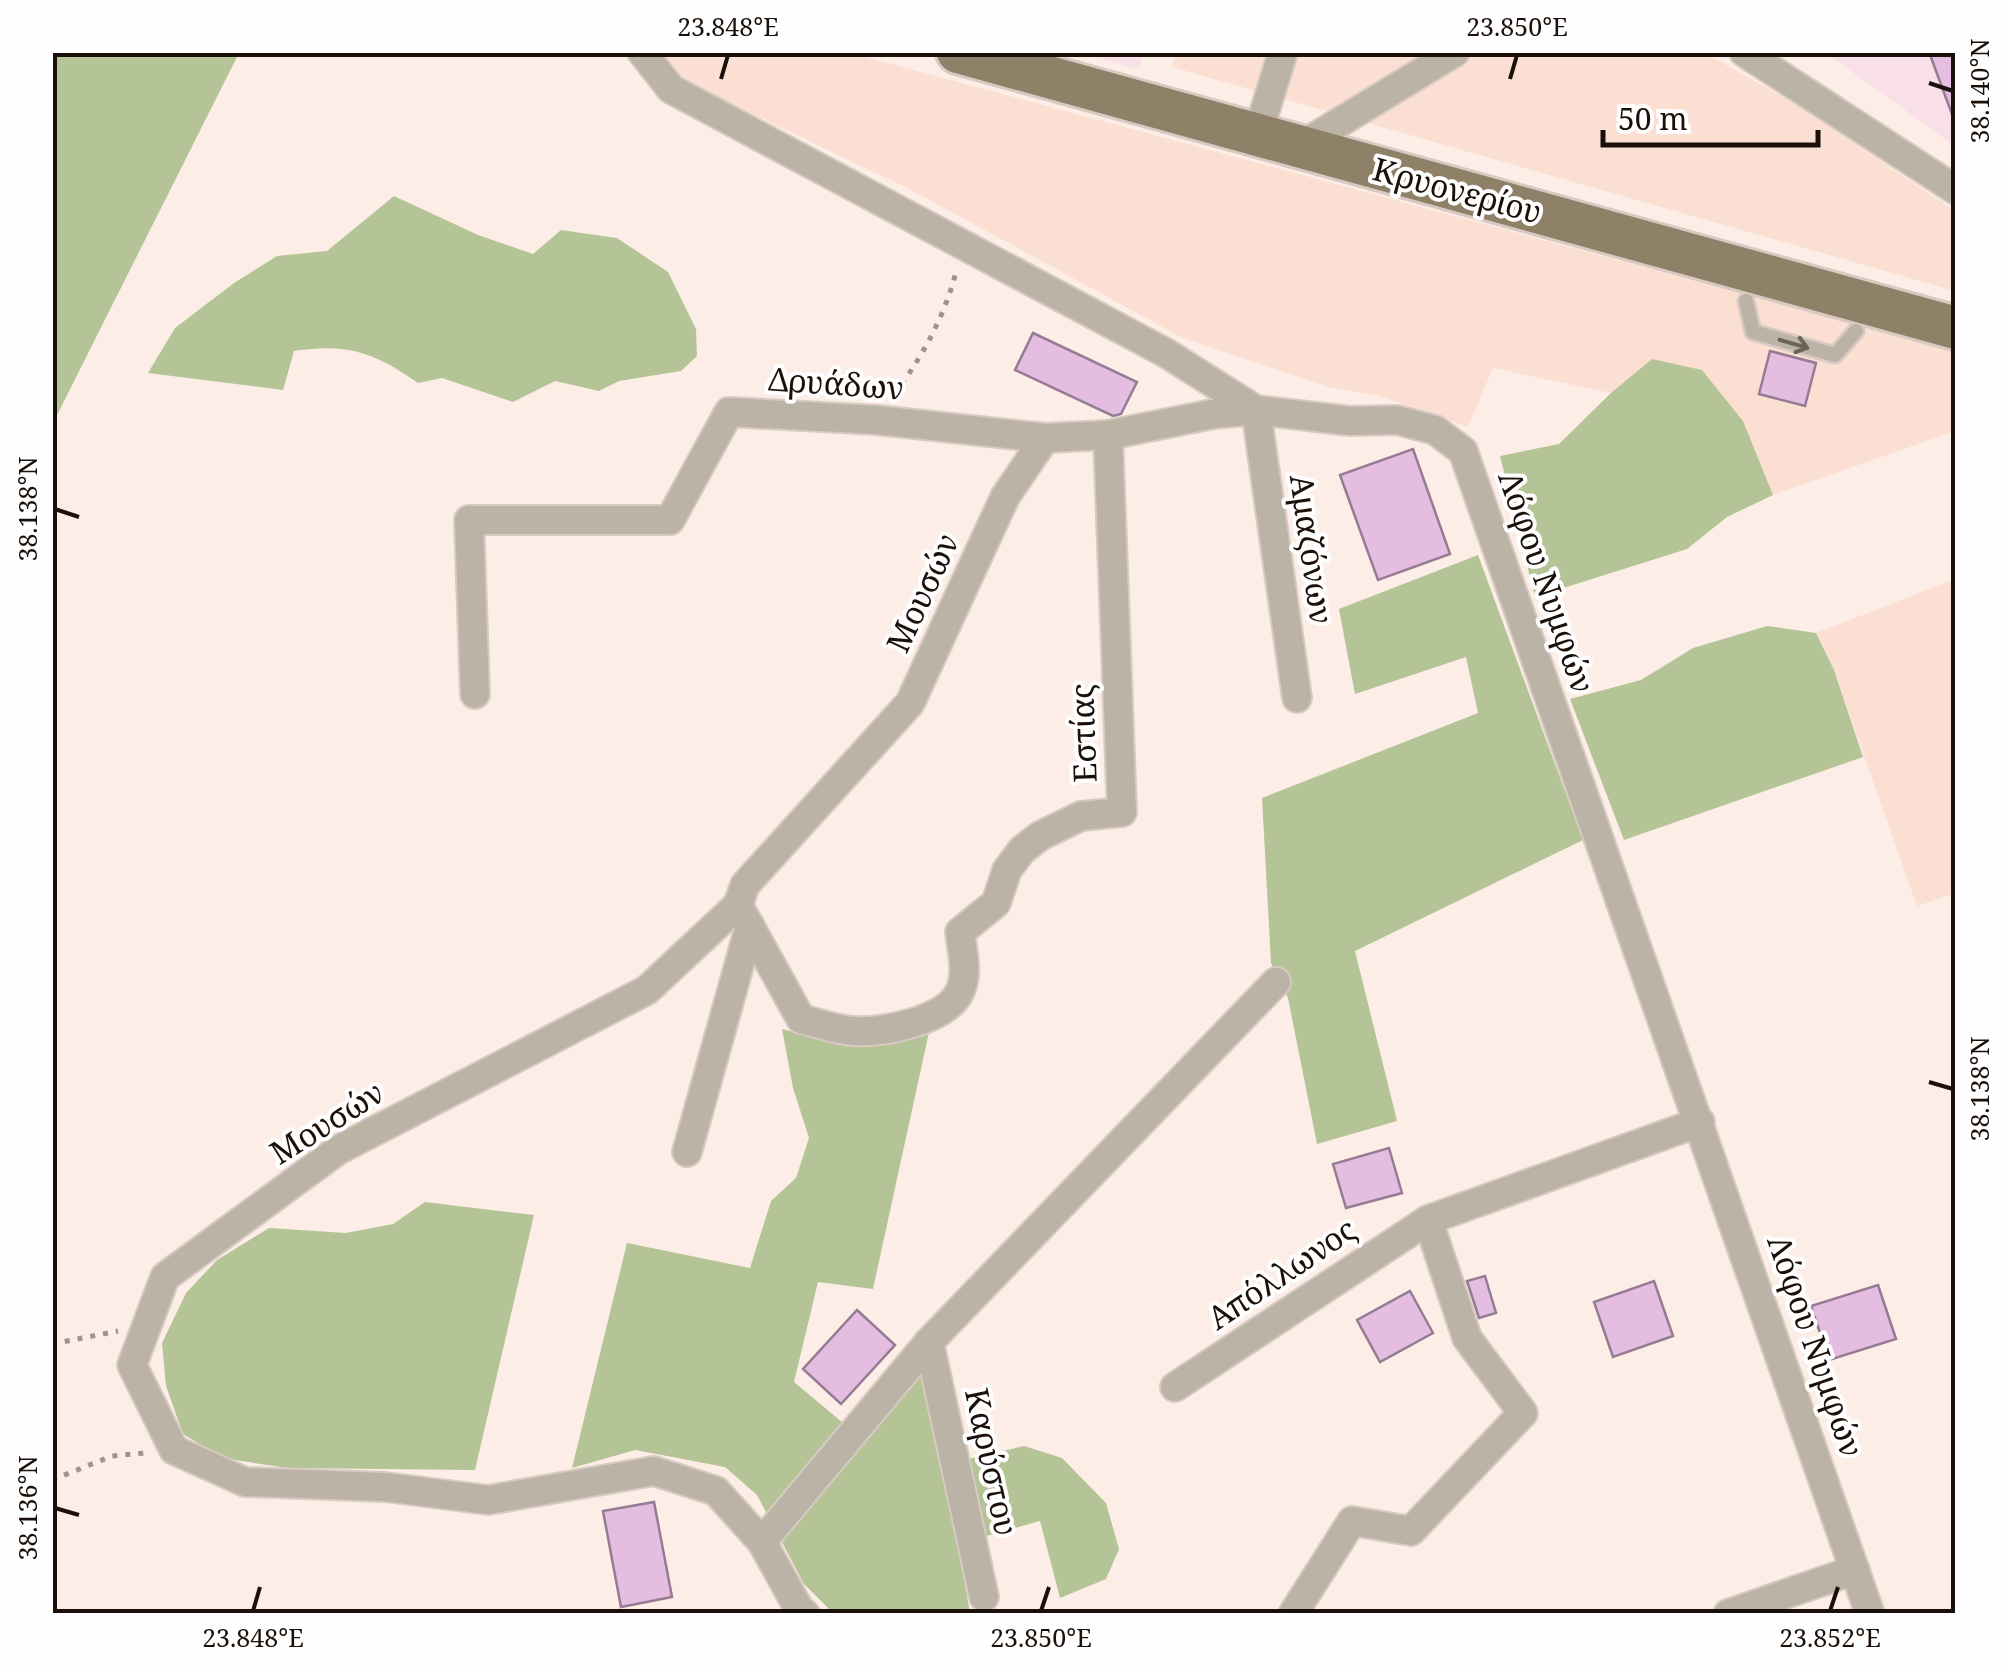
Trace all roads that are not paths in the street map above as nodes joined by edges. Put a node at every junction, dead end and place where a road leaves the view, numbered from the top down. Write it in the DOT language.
graph roads {
  1 [pos="642,52"];
  2 [pos="958,52"];
  3 [pos="1283,52"];
  4 [pos="1455,52"];
  5 [pos="1744,52"];
  6 [pos="1258,136"];
  7 [pos="1298,147"];
  8 [pos="1956,190"];
  9 [pos="1746,302"];
  10 [pos="1956,328"];
  11 [pos="1856,331"];
  12 [pos="1256,410"];
  13 [pos="1108,434"];
  14 [pos="1045,438"];
  15 [pos="475,694"];
  16 [pos="1297,698"];
  17 [pos="744,916"];
  18 [pos="1276,982"];
  19 [pos="1700,1122"];
  20 [pos="687,1152"];
  21 [pos="1428,1220"];
  22 [pos="929,1342"];
  23 [pos="1175,1387"];
  24 [pos="762,1542"];
  25 [pos="1856,1570"];
  26 [pos="984,1597"];
  27 [pos="805,1614"];
  28 [pos="1292,1614"];
  29 [pos="1728,1614"];
  30 [pos="1870,1614"];
  1 -- 12 [label="street, Λόφου Νυμφών"];
  2 -- 6 [label="main road, Κρυονερίου"];
  3 -- 6 [label="street"];
  4 -- 7 [label="street"];
  5 -- 8 [label="street"];
  6 -- 7 [label="main road, Κρυονερίου"];
  7 -- 10 [label="main road, Κρυονερίου"];
  9 -- 11 [label="lane, one-way"];
  12 -- 13 [label="street, Δρυάδων"];
  12 -- 16 [label="street, Αμαζόνων"];
  12 -- 19 [label="street, Λόφου Νυμφών"];
  13 -- 14 [label="street, Δρυάδων"];
  13 -- 17 [label="street, Εστίας"];
  14 -- 15 [label="street, Δρυάδων"];
  14 -- 17 [label="street, Μουσών"];
  17 -- 20 [label="street"];
  17 -- 24 [label="street, Μουσών"];
  18 -- 22 [label="street"];
  19 -- 21 [label="street, Απόλλωνος"];
  19 -- 25 [label="street, Λόφου Νυμφών"];
  21 -- 23 [label="street, Απόλλωνος"];
  21 -- 28 [label="street"];
  22 -- 24 [label="street"];
  22 -- 26 [label="street, Καρύστου"];
  24 -- 27 [label="street"];
  25 -- 29 [label="street"];
  25 -- 30 [label="street, Λόφου Νυμφών"];
}
